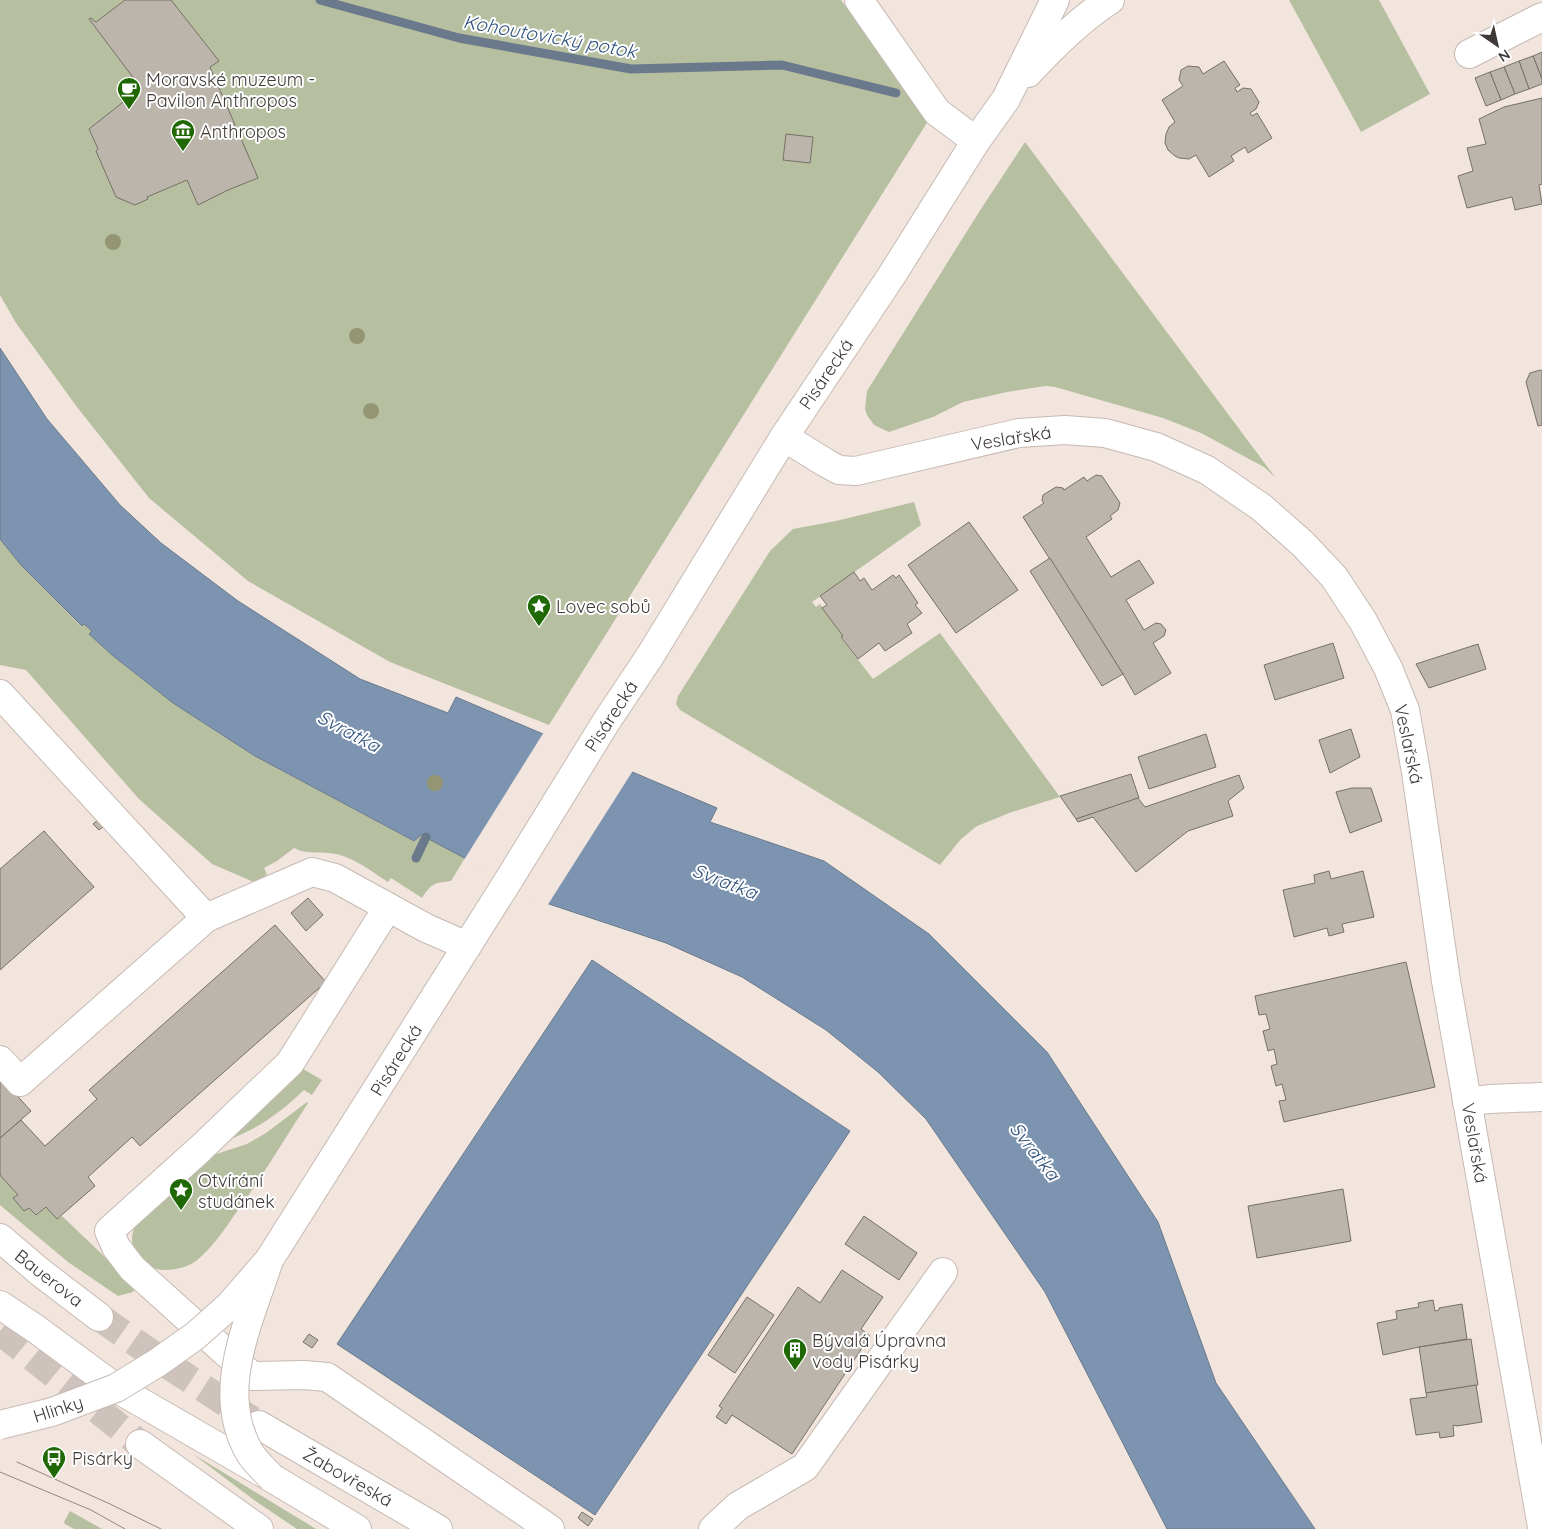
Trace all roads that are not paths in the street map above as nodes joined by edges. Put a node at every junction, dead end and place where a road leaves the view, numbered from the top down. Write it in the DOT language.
graph roads {
  1 [pos="859,0"];
  2 [pos="1055,0"];
  3 [pos="1110,0"];
  4 [pos="1542,17"];
  5 [pos="1469,54"];
  6 [pos="1006,98"];
  7 [pos="976,141"];
  8 [pos="784,437"];
  9 [pos="0,694"];
  10 [pos="388,908"];
  11 [pos="206,918"];
  12 [pos="467,946"];
  13 [pos="0,1060"];
  14 [pos="1542,1097"];
  15 [pos="1468,1102"];
  16 [pos="0,1238"];
  17 [pos="269,1260"];
  18 [pos="943,1272"];
  19 [pos="0,1305"];
  20 [pos="99,1317"];
  21 [pos="116,1388"];
  22 [pos="1532,1413"];
  23 [pos="0,1425"];
  24 [pos="259,1425"];
  25 [pos="140,1444"];
  26 [pos="272,1478"];
  27 [pos="1542,1528"];
  28 [pos="259,1529"];
  29 [pos="357,1529"];
  30 [pos="438,1529"];
  31 [pos="550,1529"];
  32 [pos="712,1529"];
  1 -- 7 [label="main road"];
  2 -- 6 [label="main road, Pisárecká"];
  3 -- 6 [label="main road"];
  4 -- 5 [label="main road"];
  6 -- 7 [label="main road, Pisárecká"];
  7 -- 8 [label="main road, Pisárecká"];
  8 -- 12 [label="main road, Pisárecká"];
  8 -- 15 [label="main road, Veslařská"];
  9 -- 11 [label="main road"];
  10 -- 11 [label="main road"];
  10 -- 12 [label="main road"];
  10 -- 31 [label="main road"];
  11 -- 13 [label="main road"];
  12 -- 17 [label="main road, Pisárecká"];
  14 -- 15 [label="main road"];
  15 -- 22 [label="main road, Veslařská"];
  16 -- 20 [label="main road, Bauerova"];
  17 -- 21 [label="main road, Pisárecká, bridge"];
  17 -- 26 [label="main road, bridge"];
  18 -- 32 [label="main road"];
  19 -- 21 [label="main road"];
  21 -- 23 [label="main road, Hlinky, bridge"];
  21 -- 26 [label="main road, bridge"];
  22 -- 27 [label="main road, Veslařská"];
  24 -- 30 [label="main road, Žabovřeská"];
  25 -- 28 [label="main road"];
  26 -- 29 [label="main road"];
}
